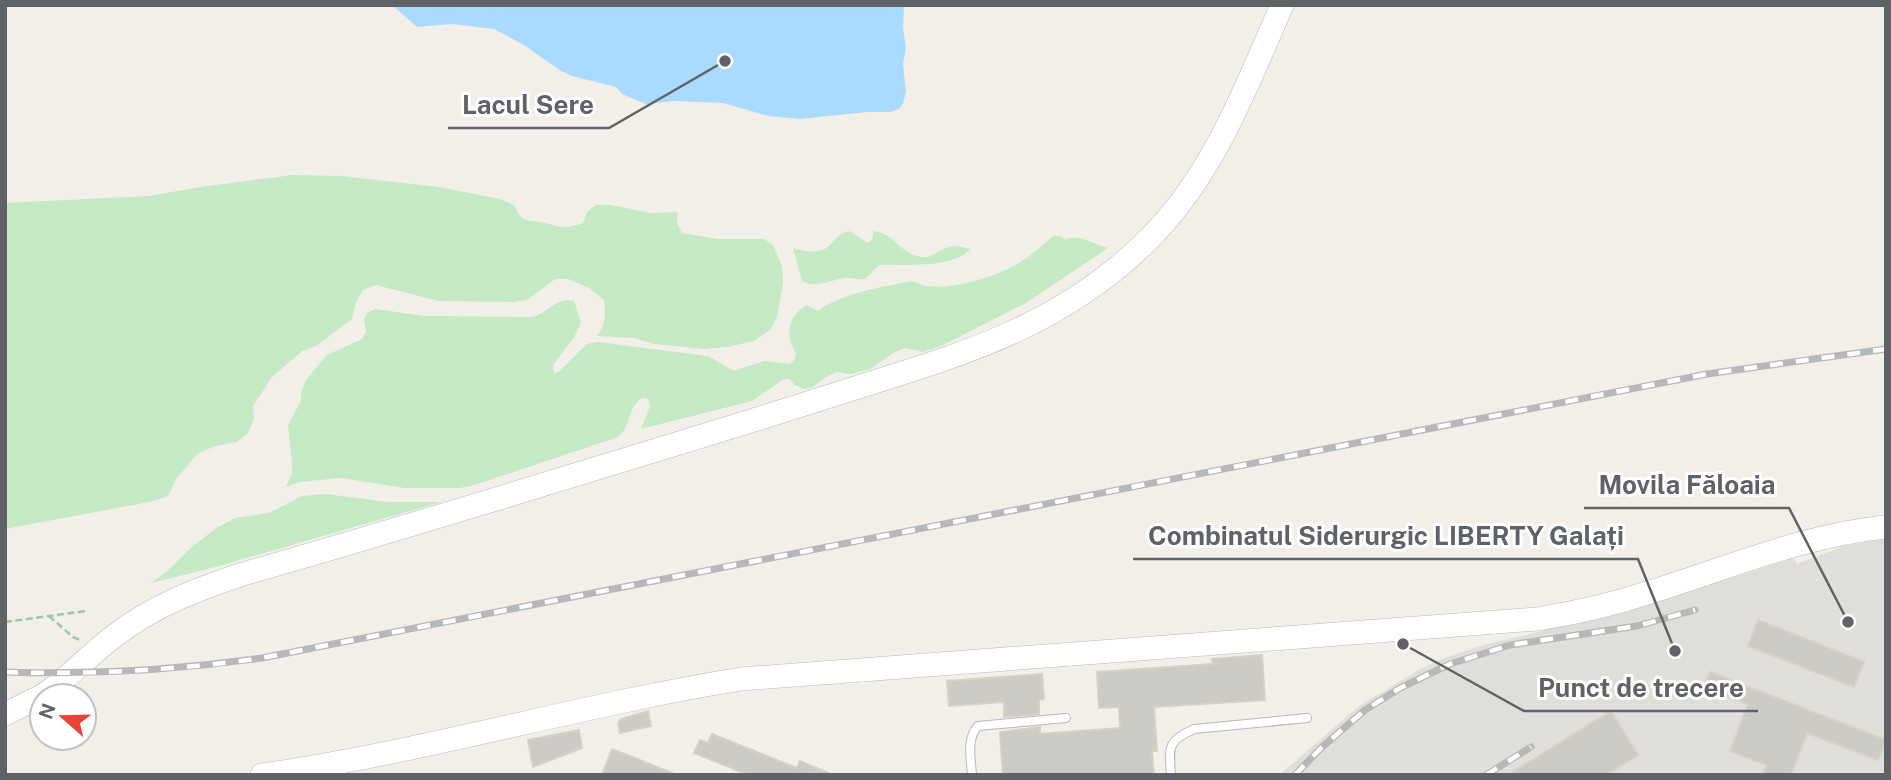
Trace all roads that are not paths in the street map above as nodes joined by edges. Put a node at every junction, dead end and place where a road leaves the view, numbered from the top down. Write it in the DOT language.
graph roads {
  1 [pos="1282,5"];
  2 [pos="1886,527"];
  3 [pos="62,682"];
  4 [pos="28,703"];
  5 [pos="5,715"];
  6 [pos="1066,718"];
  7 [pos="1307,718"];
  8 [pos="262,775"];
  9 [pos="972,775"];
  10 [pos="1171,775"];
  1 -- 3 [label="street"];
  2 -- 8 [label="street"];
  4 -- 5 [label="street"];
  6 -- 9 [label="lane"];
  7 -- 10 [label="lane"];
}
